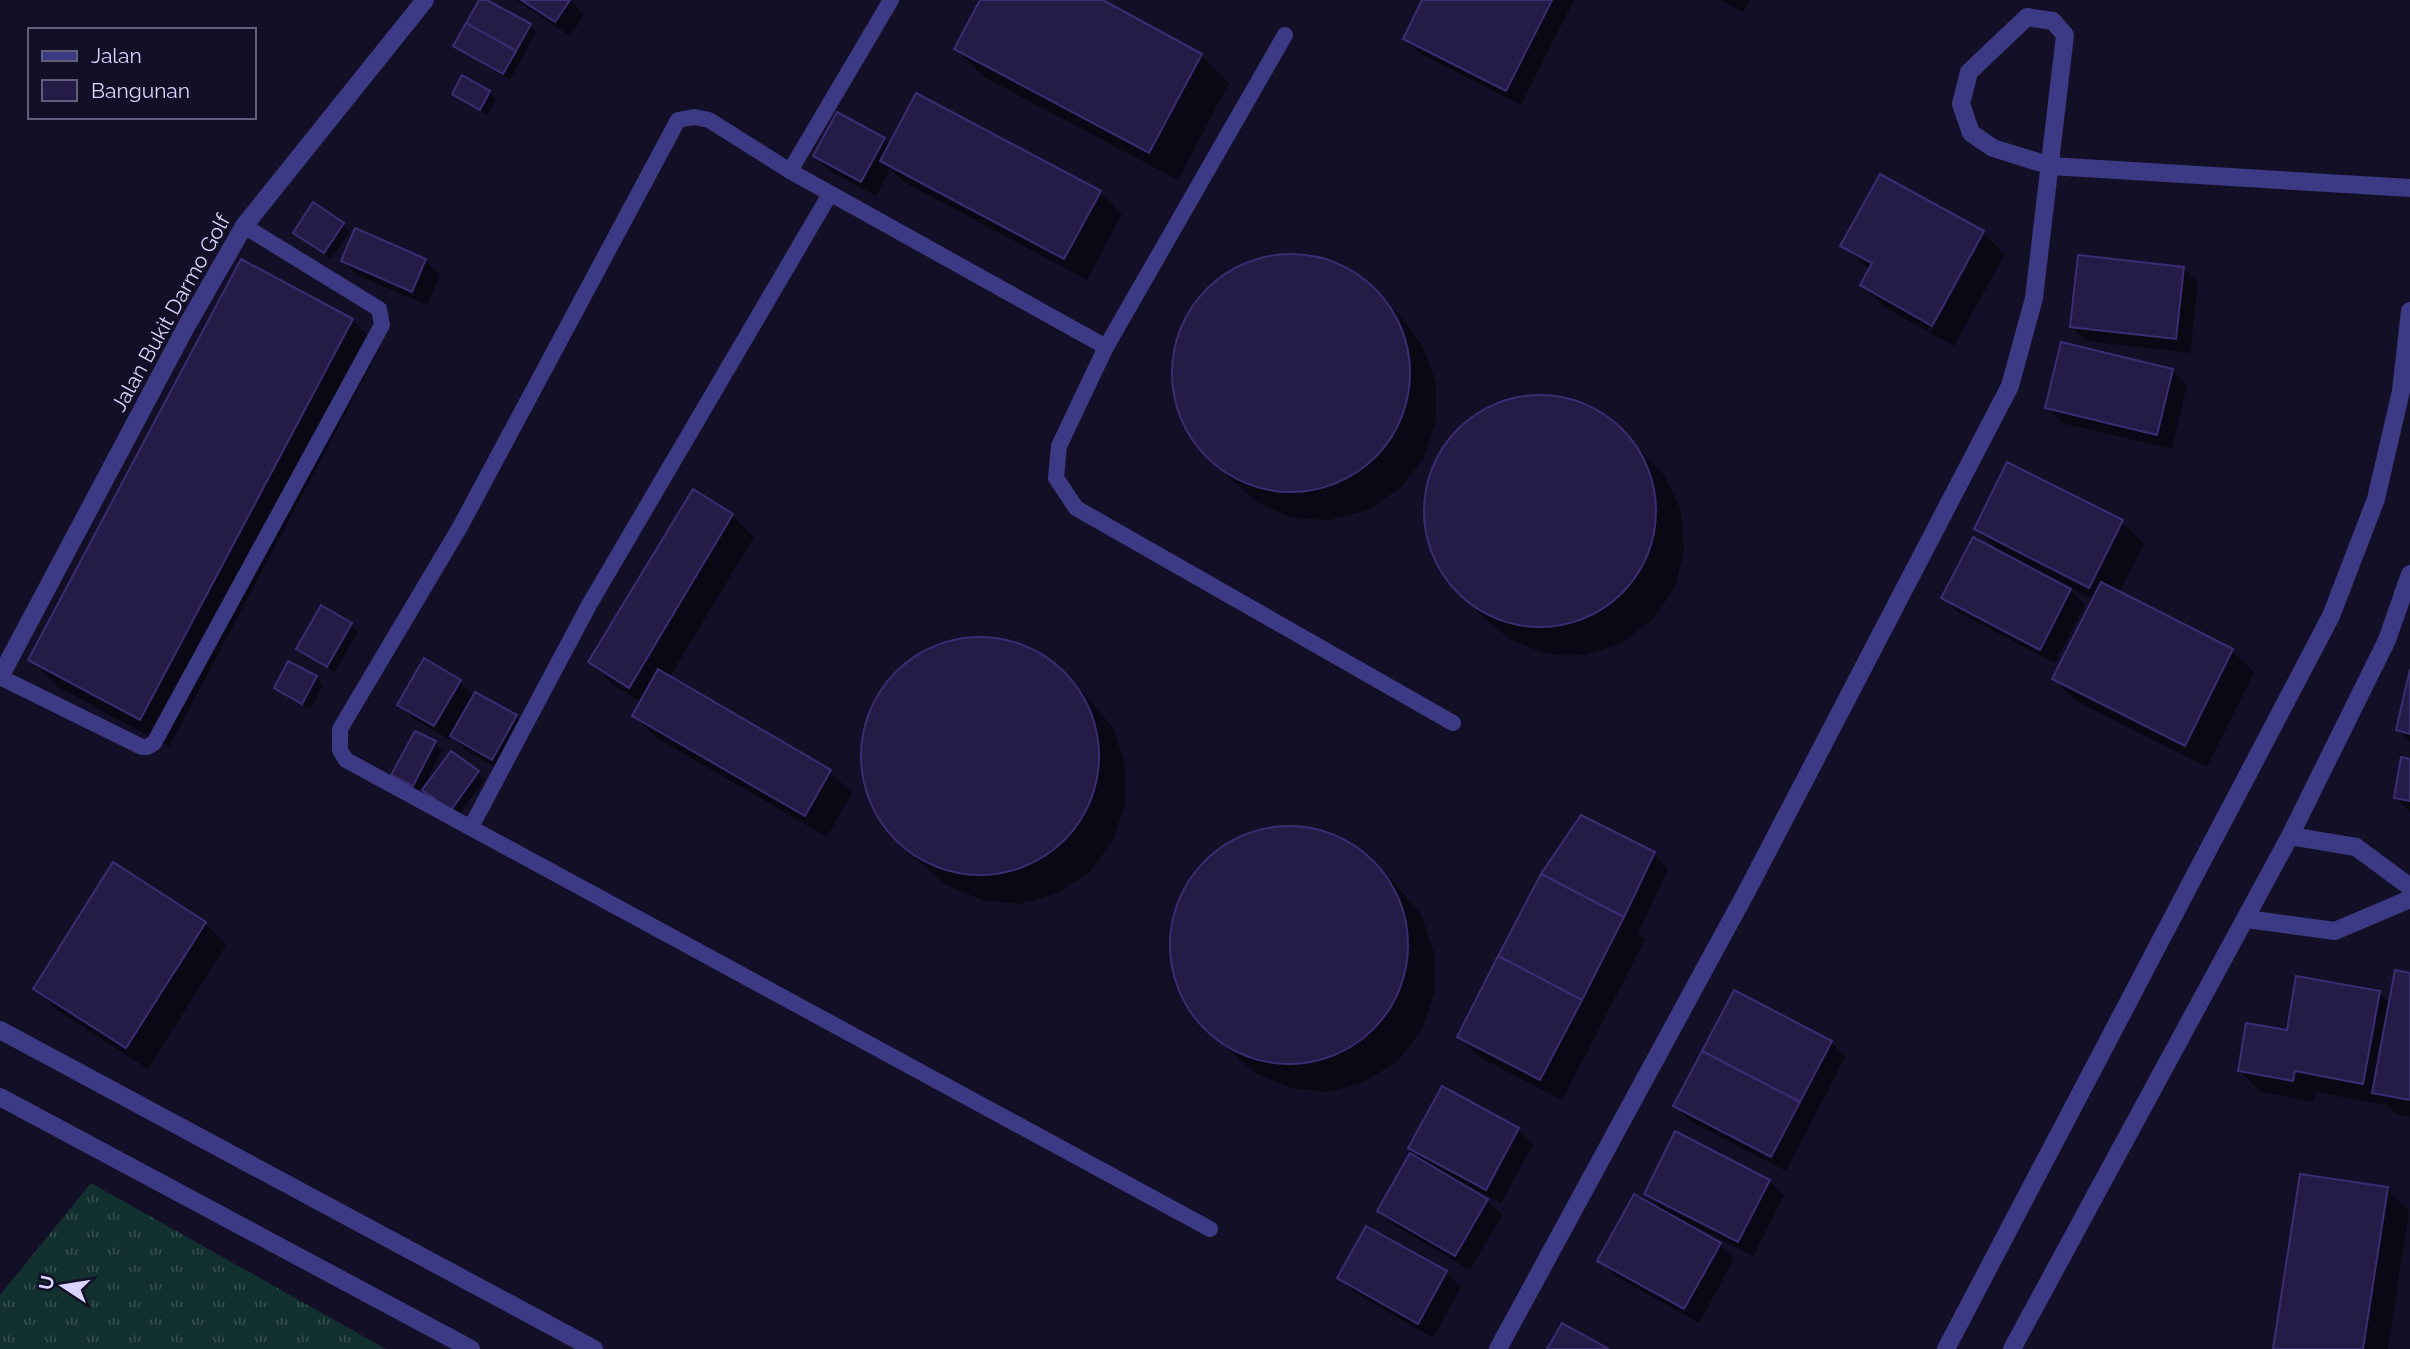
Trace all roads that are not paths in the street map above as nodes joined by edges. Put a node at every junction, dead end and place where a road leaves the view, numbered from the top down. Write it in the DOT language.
graph roads {
  1 [pos="425,0"];
  2 [pos="891,0"];
  3 [pos="1285,35"];
  4 [pos="2051,166"];
  5 [pos="790,170"];
  6 [pos="2410,188"];
  7 [pos="830,194"];
  8 [pos="244,226"];
  9 [pos="2410,311"];
  10 [pos="1106,347"];
  11 [pos="2410,574"];
  12 [pos="0,677"];
  13 [pos="1453,723"];
  14 [pos="471,827"];
  15 [pos="2290,836"];
  16 [pos="2410,887"];
  17 [pos="2410,899"];
  18 [pos="2247,919"];
  19 [pos="0,1030"];
  20 [pos="0,1097"];
  21 [pos="1210,1229"];
  22 [pos="1948,1348"];
  23 [pos="471,1349"];
  24 [pos="594,1349"];
  25 [pos="1498,1349"];
  26 [pos="2012,1349"];
  1 -- 8 [label="street, Jalan Bukit Darmo Golf"];
  2 -- 5 [label="lane"];
  3 -- 10 [label="lane"];
  4 -- 4 [label="street"];
  4 -- 6 [label="street"];
  4 -- 25 [label="street"];
  5 -- 7 [label="lane"];
  5 -- 14 [label="lane"];
  7 -- 10 [label="lane"];
  7 -- 14 [label="lane"];
  8 -- 12 [label="street, Jalan Bukit Darmo Golf"];
  8 -- 12 [label="lane"];
  9 -- 22 [label="street"];
  10 -- 13 [label="lane"];
  11 -- 15 [label="street"];
  14 -- 21 [label="lane"];
  15 -- 16 [label="street"];
  15 -- 18 [label="street"];
  17 -- 18 [label="street"];
  18 -- 26 [label="street"];
  19 -- 24 [label="street"];
  20 -- 23 [label="street"];
}
